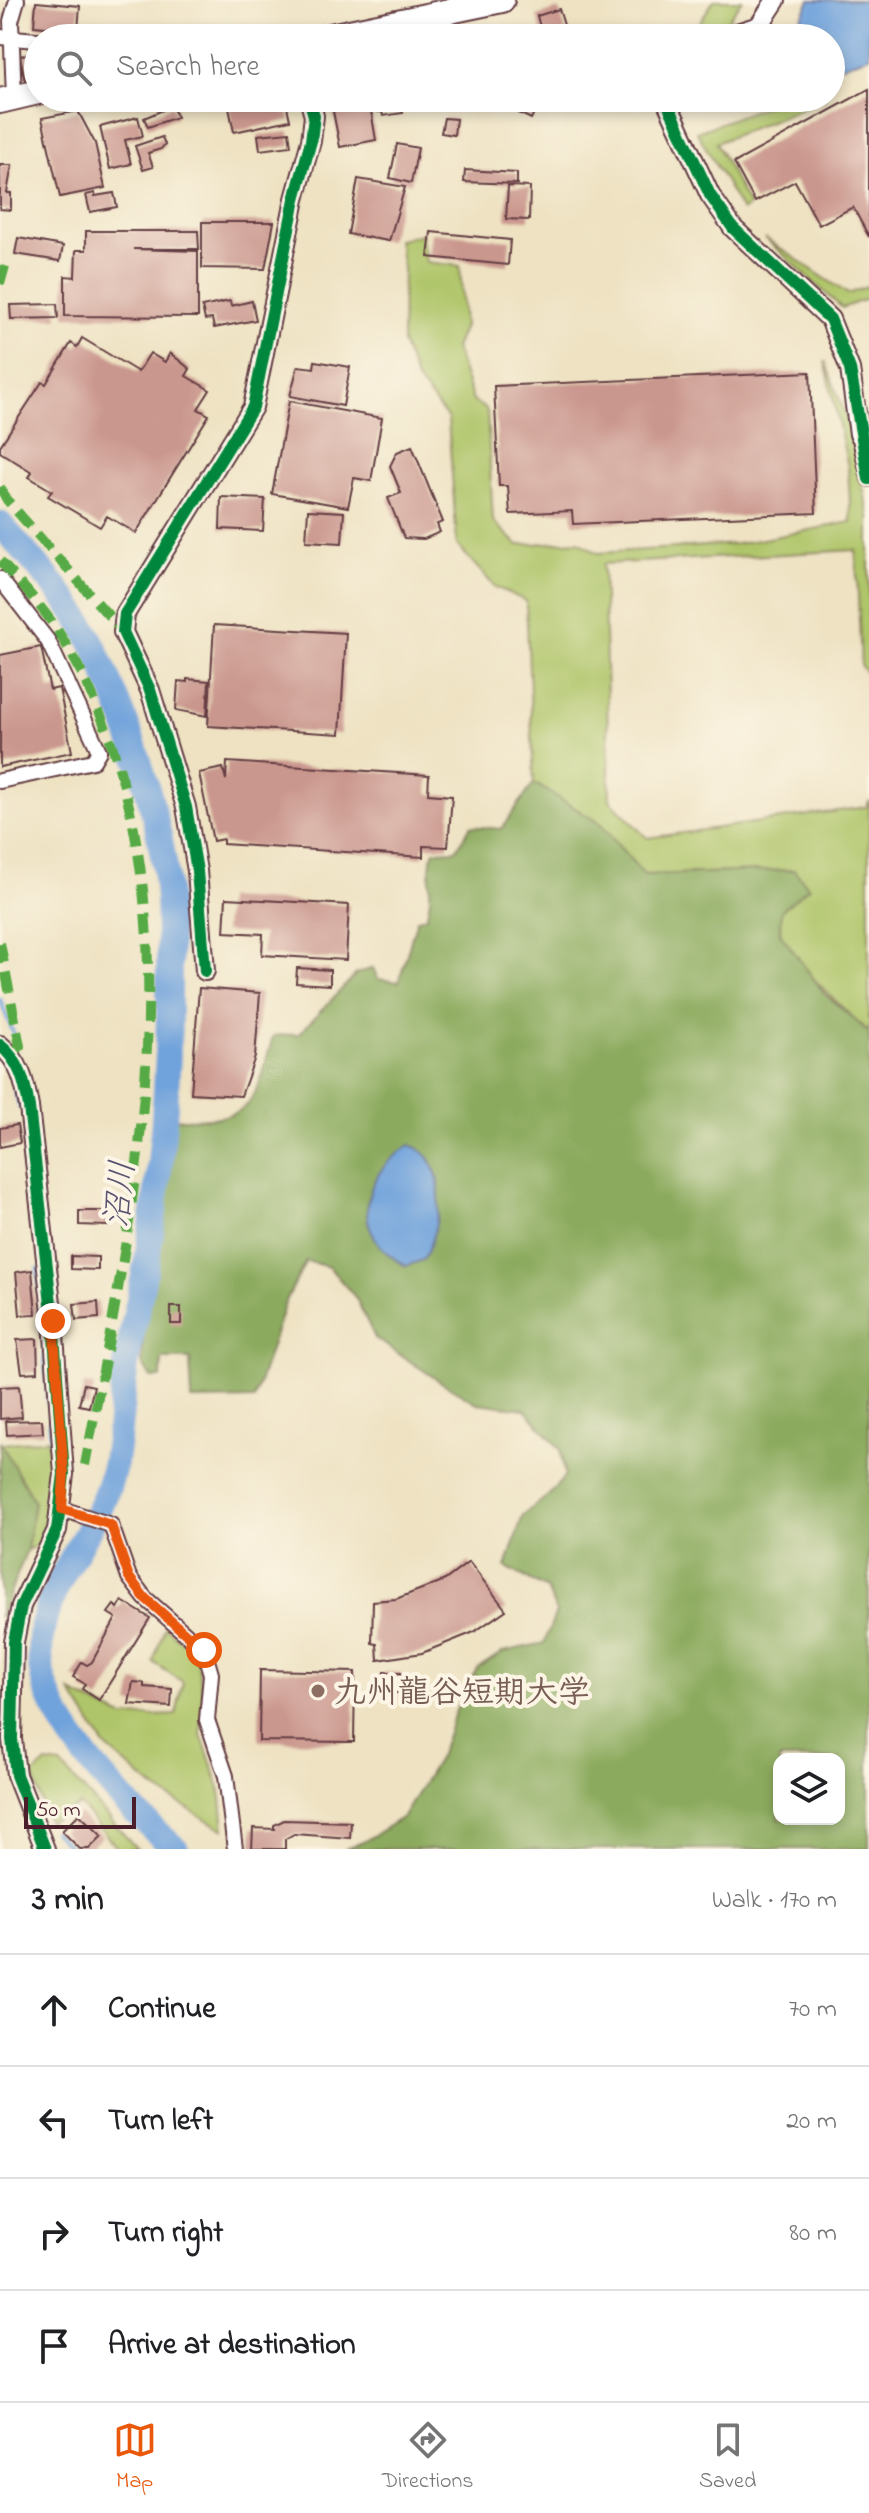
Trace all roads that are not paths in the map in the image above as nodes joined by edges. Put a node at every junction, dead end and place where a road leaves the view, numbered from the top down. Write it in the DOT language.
graph roads {
  1 [pos="17,0"];
  2 [pos="502,0"];
  3 [pos="776,0"];
  4 [pos="389,24"];
  5 [pos="760,24"];
  6 [pos="5,38"];
  7 [pos="17,97"];
  8 [pos="313,112"];
  9 [pos="671,112"];
  10 [pos="859,434"];
  11 [pos="869,479"];
  12 [pos="0,579"];
  13 [pos="0,781"];
  14 [pos="205,971"];
  15 [pos="0,1045"];
  16 [pos="68,1510"];
  17 [pos="6,1743"];
  18 [pos="45,1849"];
  19 [pos="235,1849"];
  1 -- 6 [label="street"];
  2 -- 4 [label="highway"];
  3 -- 5 [label="street"];
  6 -- 7 [label="street"];
  8 -- 14 [label="street"];
  9 -- 10 [label="street"];
  10 -- 11 [label="street"];
  12 -- 13 [label="street"];
  15 -- 16 [label="street"];
  16 -- 17 [label="street"];
  16 -- 19 [label="street"];
  17 -- 18 [label="street"];
}
